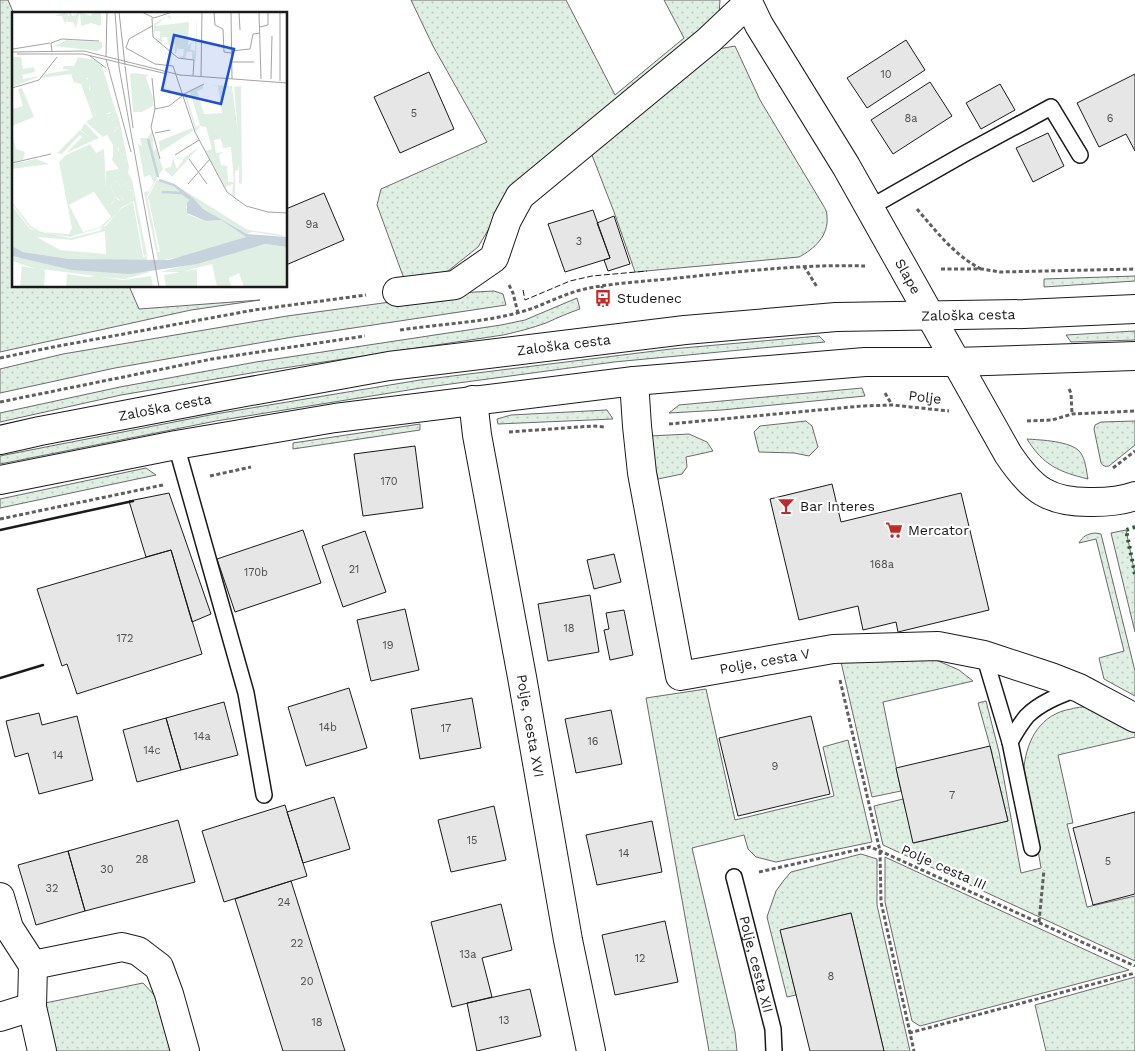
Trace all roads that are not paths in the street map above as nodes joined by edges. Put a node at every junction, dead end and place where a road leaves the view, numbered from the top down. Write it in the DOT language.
graph roads {
  1 [pos="747,1"];
  2 [pos="1080,155"];
  3 [pos="869,208"];
  4 [pos="397,292"];
  5 [pos="1135,309"];
  6 [pos="929,314"];
  7 [pos="1135,356"];
  8 [pos="956,362"];
  9 [pos="634,381"];
  10 [pos="473,400"];
  11 [pos="0,440"];
  12 [pos="176,445"];
  13 [pos="0,480"];
  14 [pos="1135,496"];
  15 [pos="984,655"];
  16 [pos="1078,688"];
  17 [pos="1135,718"];
  18 [pos="1010,742"];
  19 [pos="264,795"];
  20 [pos="1032,848"];
  21 [pos="734,877"];
  22 [pos="0,897"];
  23 [pos="33,965"];
  24 [pos="32,1007"];
  25 [pos="0,1017"];
  26 [pos="42,1051"];
  27 [pos="185,1051"];
  28 [pos="591,1051"];
  29 [pos="774,1051"];
  1 -- 3 [label="street, Slape"];
  1 -- 4 [label="street"];
  2 -- 3 [label="lane"];
  3 -- 6 [label="street, Slape"];
  5 -- 6 [label="street, Zaloška cesta"];
  6 -- 8 [label="street, Slape"];
  6 -- 11 [label="street, Zaloška cesta"];
  7 -- 8 [label="street"];
  8 -- 9 [label="street"];
  8 -- 14 [label="street, Slape"];
  9 -- 10 [label="street"];
  9 -- 15 [label="street, Polje, cesta V"];
  10 -- 12 [label="street"];
  10 -- 28 [label="street, Polje, cesta XVI"];
  12 -- 13 [label="street"];
  12 -- 19 [label="lane"];
  15 -- 16 [label="street, Polje, cesta V"];
  15 -- 18 [label="lane"];
  16 -- 17 [label="street, Polje, cesta V"];
  16 -- 18 [label="lane"];
  18 -- 20 [label="lane"];
  21 -- 29 [label="lane, Polje, cesta XII"];
  22 -- 23 [label="street"];
  23 -- 24 [label="street"];
  23 -- 27 [label="street"];
  24 -- 25 [label="street"];
  24 -- 26 [label="street"];
}
